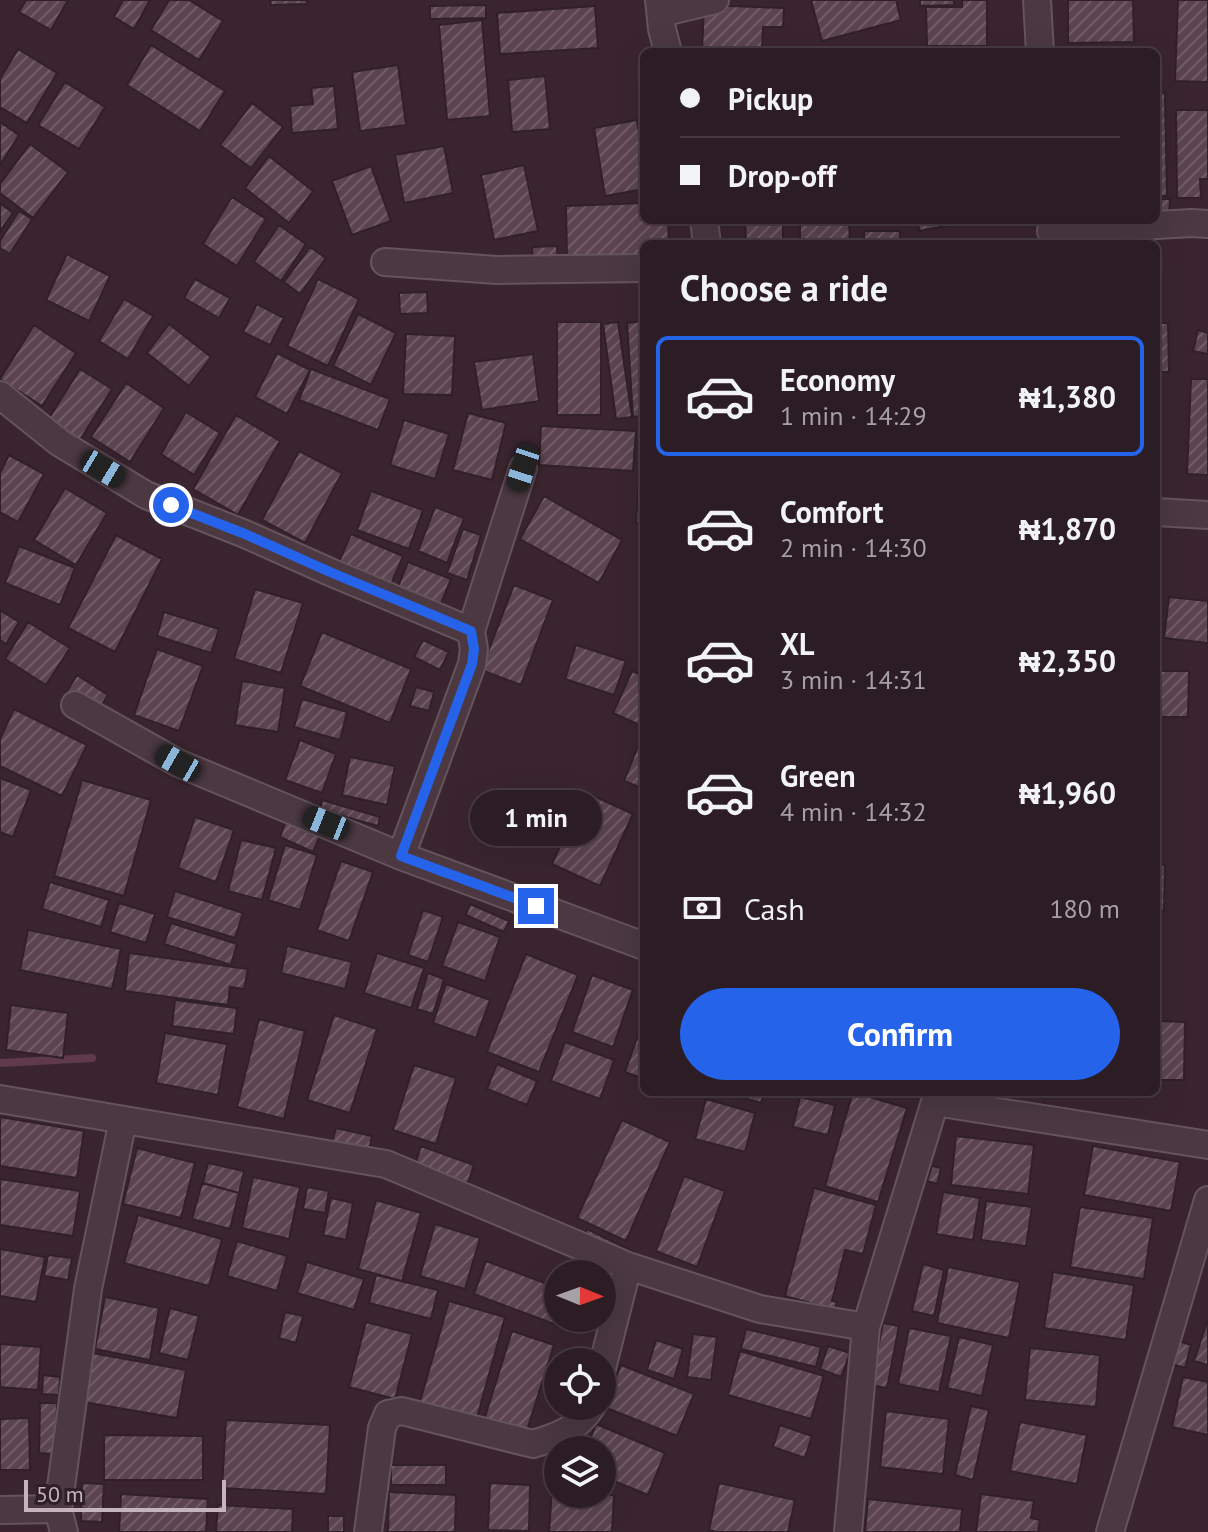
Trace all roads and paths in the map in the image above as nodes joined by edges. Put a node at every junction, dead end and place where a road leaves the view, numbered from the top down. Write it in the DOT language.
graph roads {
  1 [pos="715,0"];
  2 [pos="1037,0"];
  3 [pos="660,7"];
  4 [pos="667,48"];
  5 [pos="1040,48"];
  6 [pos="1208,224"];
  7 [pos="1050,232"];
  8 [pos="385,262"];
  9 [pos="640,268"];
  10 [pos="0,395"];
  11 [pos="523,468"];
  12 [pos="1160,512"];
  13 [pos="1208,515"];
  14 [pos="471,631"];
  15 [pos="75,705"];
  16 [pos="401,856"];
  17 [pos="640,945"];
  18 [pos="937,1097"];
  19 [pos="0,1099"];
  20 [pos="123,1120"];
  21 [pos="1208,1145"];
  22 [pos="1208,1200"];
  23 [pos="628,1266"];
  24 [pos="866,1327"];
  25 [pos="607,1348"];
  26 [pos="581,1420"];
  27 [pos="0,1510"];
  28 [pos="61,1521"];
  29 [pos="368,1532"];
  30 [pos="848,1532"];
  31 [pos="1110,1532"];
  1 -- 3 [label="street"];
  2 -- 5 [label="street"];
  3 -- 4 [label="street"];
  6 -- 7 [label="street"];
  8 -- 9 [label="street"];
  10 -- 14 [label="street"];
  11 -- 14 [label="street"];
  12 -- 13 [label="street"];
  14 -- 16 [label="street"];
  15 -- 16 [label="street"];
  16 -- 17 [label="street"];
  18 -- 21 [label="street"];
  18 -- 24 [label="street"];
  19 -- 20 [label="street"];
  20 -- 23 [label="street"];
  20 -- 28 [label="street"];
  22 -- 31 [label="street"];
  23 -- 24 [label="street"];
  23 -- 25 [label="street"];
  24 -- 30 [label="street"];
  26 -- 29 [label="street"];
  27 -- 28 [label="street"];
}
